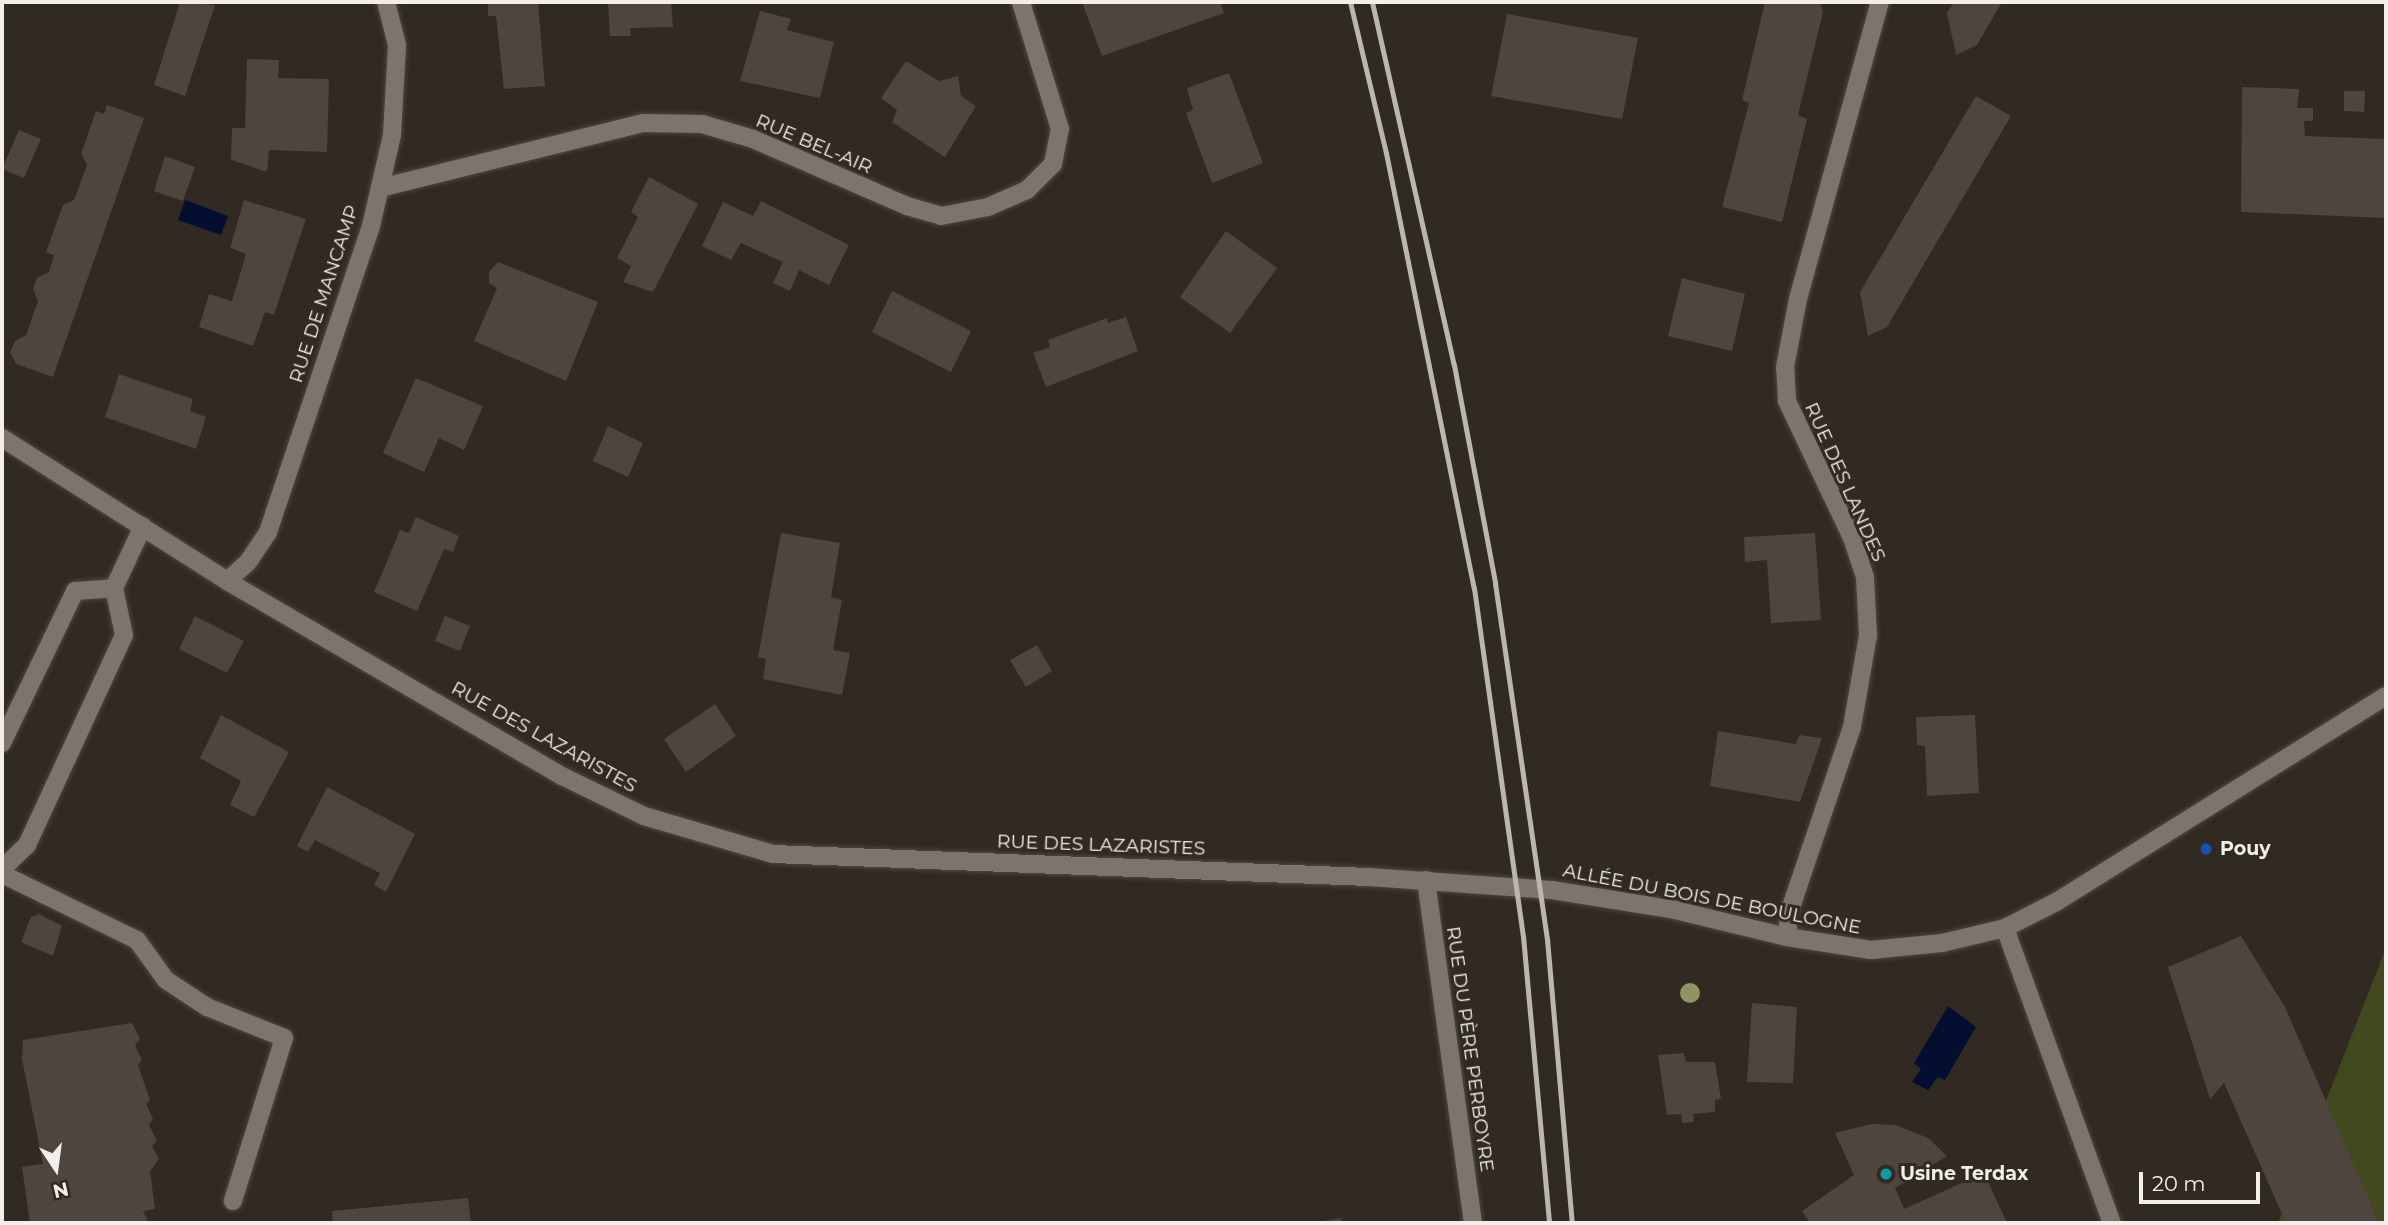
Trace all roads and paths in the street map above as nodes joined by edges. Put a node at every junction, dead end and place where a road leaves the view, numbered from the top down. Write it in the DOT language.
graph roads {
  1 [pos="386,2"];
  2 [pos="1021,2"];
  3 [pos="1880,2"];
  4 [pos="380,188"];
  5 [pos="2,438"];
  6 [pos="144,526"];
  7 [pos="227,581"];
  8 [pos="114,588"];
  9 [pos="2386,696"];
  10 [pos="2,743"];
  11 [pos="2,869"];
  12 [pos="2,874"];
  13 [pos="1426,880"];
  14 [pos="2005,928"];
  15 [pos="1787,937"];
  16 [pos="233,1200"];
  17 [pos="1473,1223"];
  18 [pos="2112,1223"];
  1 -- 4 [label="street, RUE DE MANCAMP"];
  2 -- 4 [label="street, RUE BEL-AIR"];
  3 -- 15 [label="street, RUE DES LANDES"];
  4 -- 7 [label="street, RUE DE MANCAMP"];
  5 -- 6 [label="street, RUE DES LAZARISTES"];
  6 -- 7 [label="street, RUE DES LAZARISTES"];
  6 -- 8 [label="street"];
  7 -- 13 [label="street, RUE DES LAZARISTES"];
  8 -- 10 [label="street"];
  8 -- 11 [label="street"];
  9 -- 14 [label="street, ALLÉE DU BOIS DE BOULOGNE"];
  12 -- 16 [label="street"];
  13 -- 15 [label="street, ALLÉE DU BOIS DE BOULOGNE"];
  13 -- 17 [label="street, RUE DU PÈRE PERBOYRE"];
  14 -- 15 [label="street, ALLÉE DU BOIS DE BOULOGNE"];
  14 -- 18 [label="street"];
}
